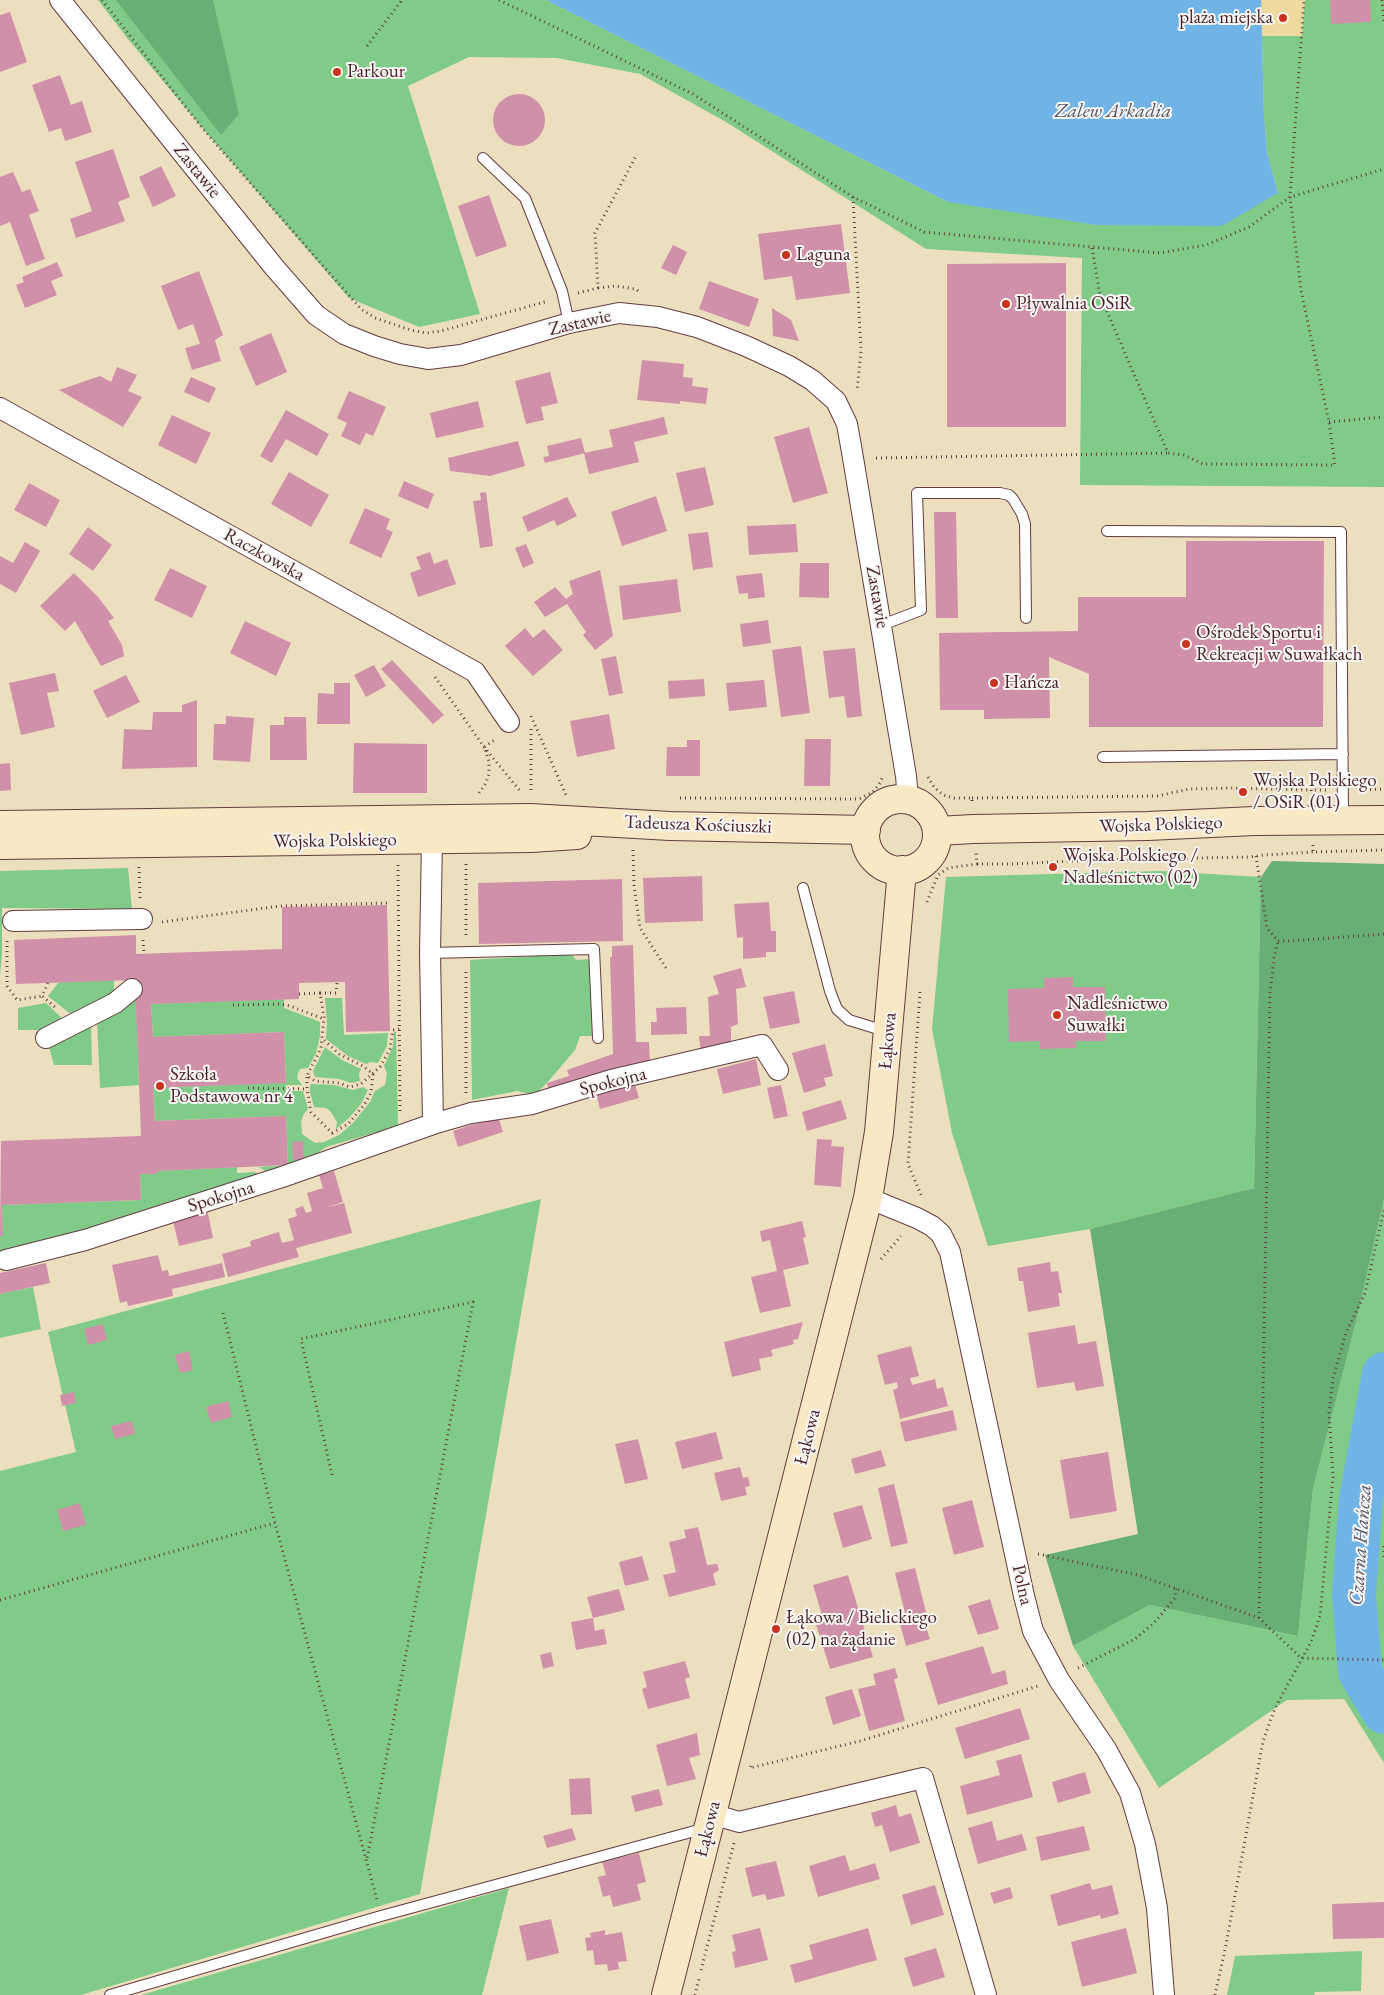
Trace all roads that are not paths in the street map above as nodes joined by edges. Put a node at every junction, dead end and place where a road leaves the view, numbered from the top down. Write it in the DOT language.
graph roads {
  1 [pos="60,0"];
  2 [pos="483,158"];
  3 [pos="569,323"];
  4 [pos="0,408"];
  5 [pos="1107,531"];
  6 [pos="1026,618"];
  7 [pos="882,625"];
  8 [pos="510,726"];
  9 [pos="1342,754"];
  10 [pos="1102,757"];
  11 [pos="907,787"];
  12 [pos="528,807"];
  13 [pos="1343,820"];
  14 [pos="1384,820"];
  15 [pos="0,825"];
  16 [pos="670,826"];
  17 [pos="866,830"];
  18 [pos="938,831"];
  19 [pos="432,839"];
  20 [pos="0,845"];
  21 [pos="902,870"];
  22 [pos="803,888"];
  23 [pos="148,921"];
  24 [pos="10,930"];
  25 [pos="430,953"];
  26 [pos="132,989"];
  27 [pos="889,1032"];
  28 [pos="46,1038"];
  29 [pos="598,1038"];
  30 [pos="778,1070"];
  31 [pos="433,1124"];
  32 [pos="868,1198"];
  33 [pos="6,1260"];
  34 [pos="710,1820"];
  35 [pos="110,1995"];
  36 [pos="666,1995"];
  37 [pos="986,1995"];
  38 [pos="1164,1995"];
  1 -- 3 [label="street, Zastawie"];
  2 -- 3 [label="lane"];
  3 -- 7 [label="street, Zastawie"];
  4 -- 8 [label="street, Raczkowska"];
  5 -- 9 [label="lane"];
  6 -- 7 [label="lane"];
  7 -- 11 [label="street, Zastawie"];
  9 -- 10 [label="lane"];
  9 -- 13 [label="lane"];
  11 -- 17 [label="street"];
  11 -- 18 [label="street"];
  12 -- 15 [label="street, Wojska Polskiego"];
  12 -- 16 [label="street, Tadeusza Kościuszki"];
  13 -- 14 [label="street, Wojska Polskiego"];
  13 -- 18 [label="street, Wojska Polskiego"];
  16 -- 17 [label="street, Tadeusza Kościuszki"];
  16 -- 19 [label="street, Wojska Polskiego"];
  17 -- 21 [label="street"];
  18 -- 21 [label="street"];
  19 -- 20 [label="street, Wojska Polskiego"];
  19 -- 25 [label="street"];
  21 -- 27 [label="street, Łąkowa"];
  22 -- 27 [label="lane"];
  23 -- 24 [label="street"];
  25 -- 29 [label="lane"];
  25 -- 31 [label="street"];
  26 -- 28 [label="street"];
  27 -- 32 [label="street, Łąkowa"];
  30 -- 31 [label="street, Spokojna"];
  31 -- 33 [label="street, Spokojna"];
  32 -- 34 [label="street, Łąkowa"];
  32 -- 38 [label="street, Polna"];
  34 -- 35 [label="lane"];
  34 -- 36 [label="street, Łąkowa"];
  34 -- 37 [label="street"];
}
